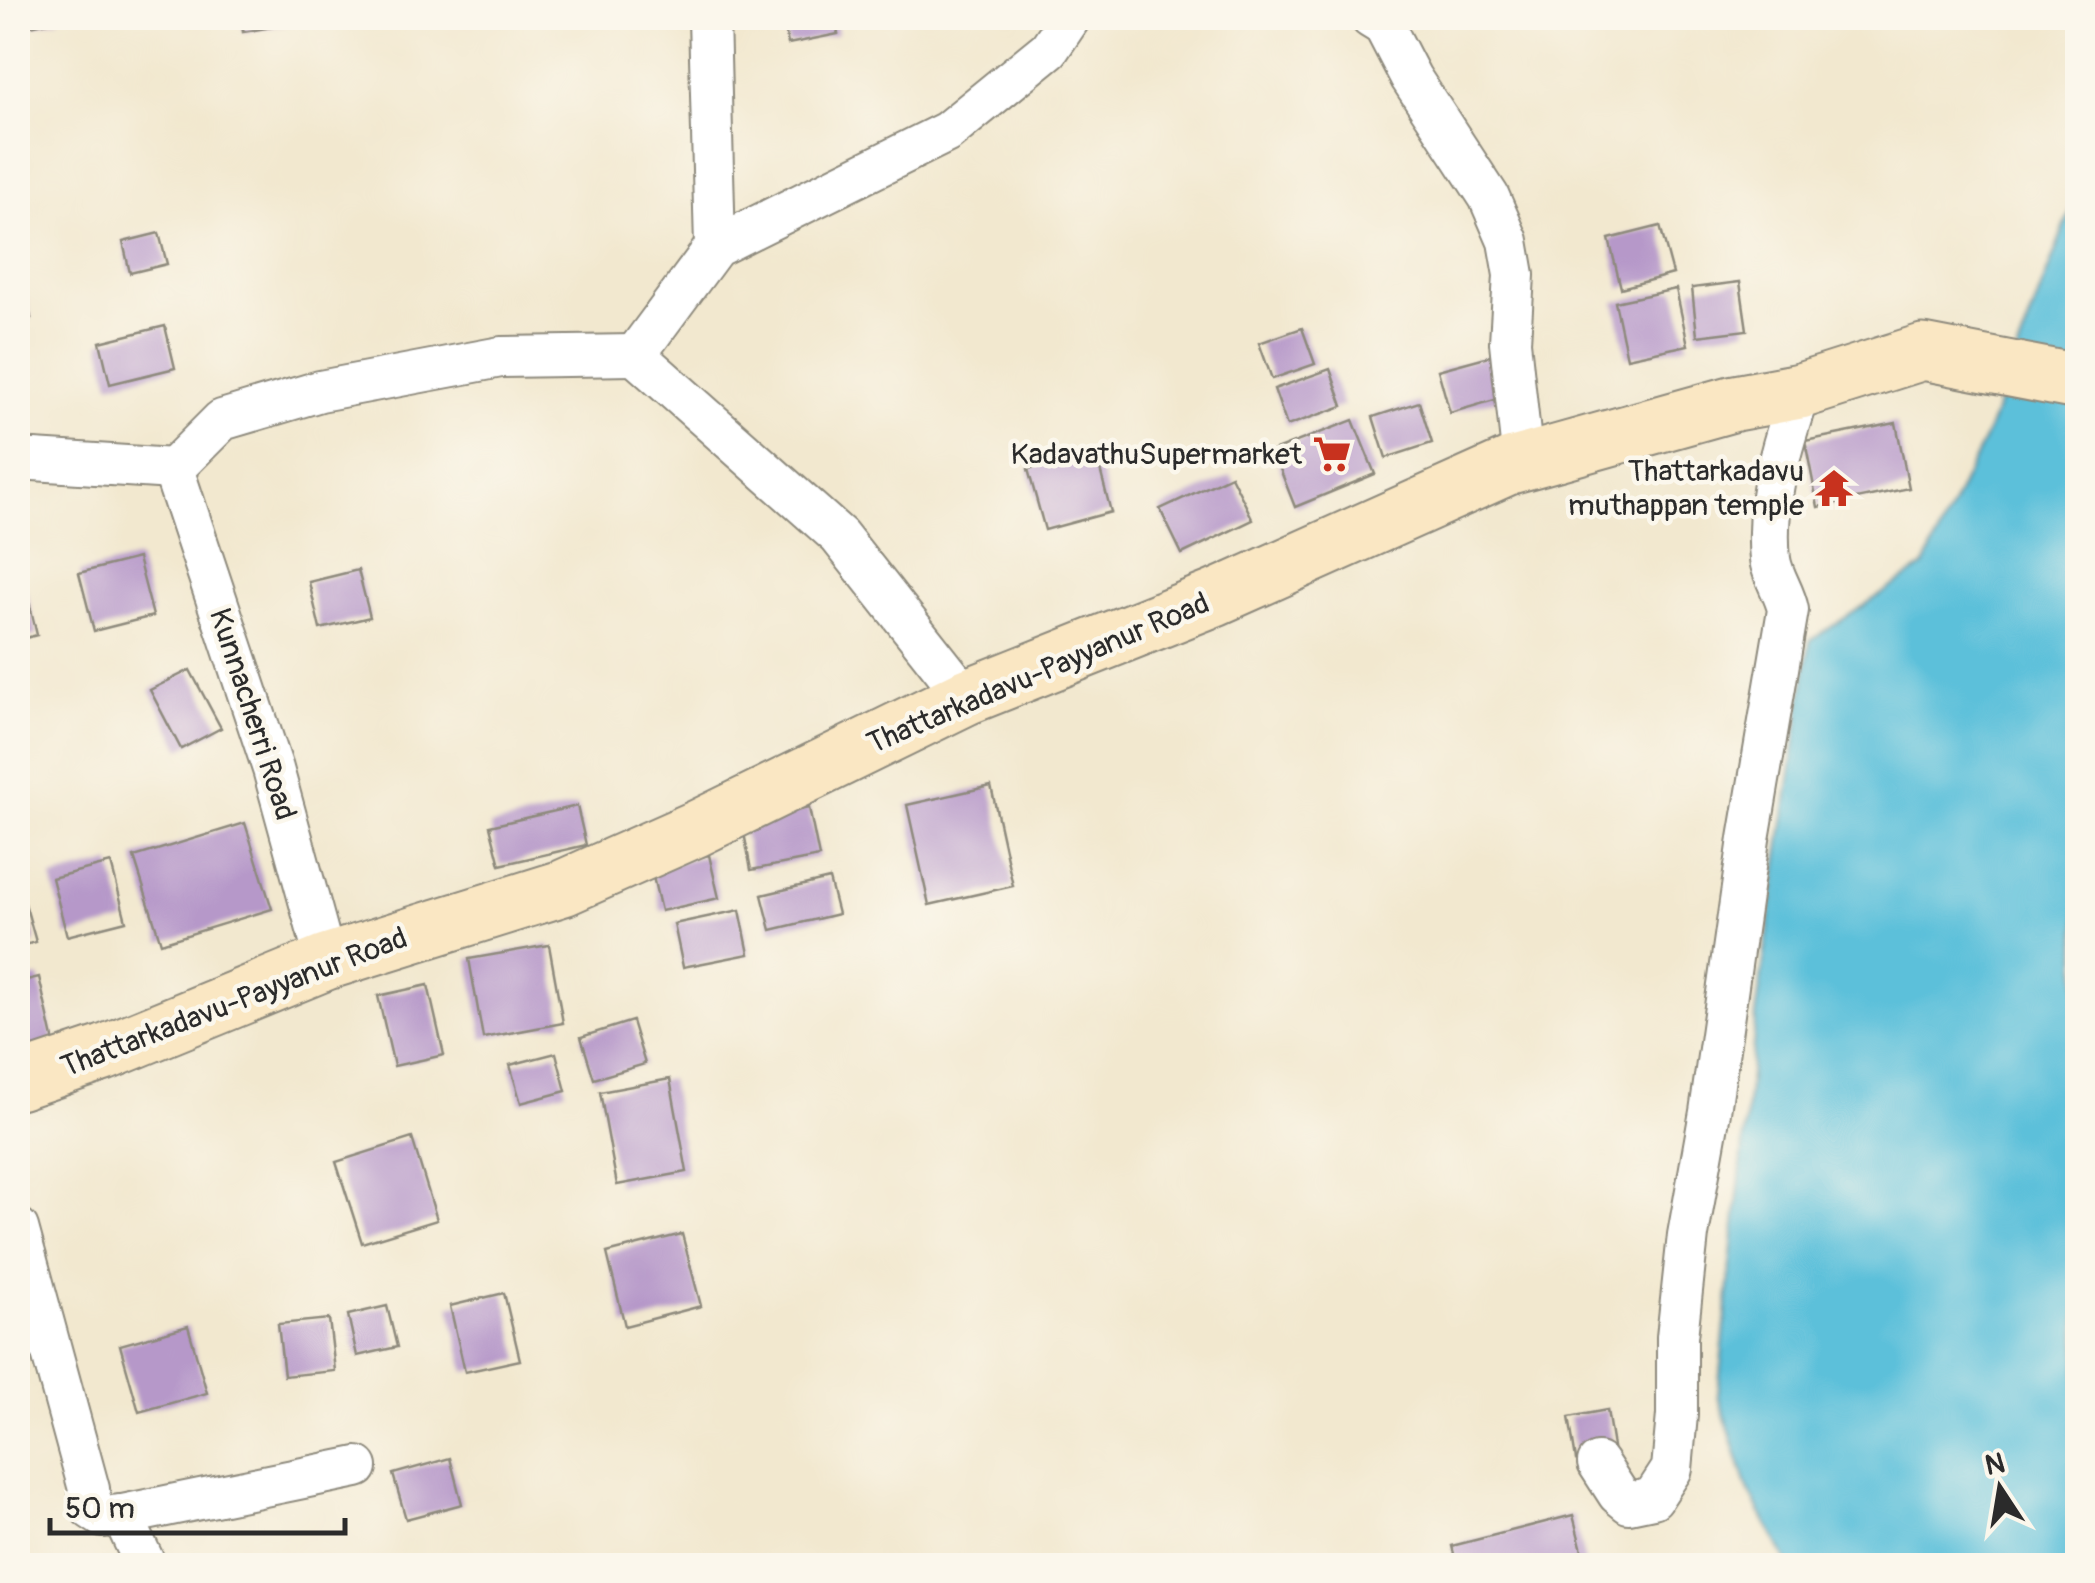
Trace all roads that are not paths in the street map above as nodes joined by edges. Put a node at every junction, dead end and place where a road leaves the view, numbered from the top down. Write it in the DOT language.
graph roads {
  1 [pos="710,18"];
  2 [pos="1070,18"];
  3 [pos="1371,18"];
  4 [pos="714,247"];
  5 [pos="635,355"];
  6 [pos="2078,382"];
  7 [pos="1800,391"];
  8 [pos="18,458"];
  9 [pos="1523,462"];
  10 [pos="173,469"];
  11 [pos="966,697"];
  12 [pos="326,962"];
  13 [pos="18,1082"];
  14 [pos="18,1228"];
  15 [pos="1598,1463"];
  16 [pos="357,1467"];
  17 [pos="122,1515"];
  18 [pos="146,1566"];
  1 -- 4 [label="street"];
  2 -- 4 [label="street"];
  3 -- 9 [label="street"];
  4 -- 5 [label="street"];
  5 -- 10 [label="street"];
  5 -- 11 [label="street"];
  6 -- 7 [label="main road, Thattarkadavu-Payyanur Road"];
  7 -- 9 [label="main road, Thattarkadavu-Payyanur Road"];
  7 -- 15 [label="street"];
  8 -- 10 [label="street"];
  9 -- 11 [label="main road, Thattarkadavu-Payyanur Road"];
  10 -- 12 [label="street, Kunnacherri Road"];
  11 -- 12 [label="main road, Thattarkadavu-Payyanur Road"];
  12 -- 13 [label="main road, Thattarkadavu-Payyanur Road"];
  14 -- 17 [label="street"];
  16 -- 17 [label="street"];
  17 -- 18 [label="street"];
}
